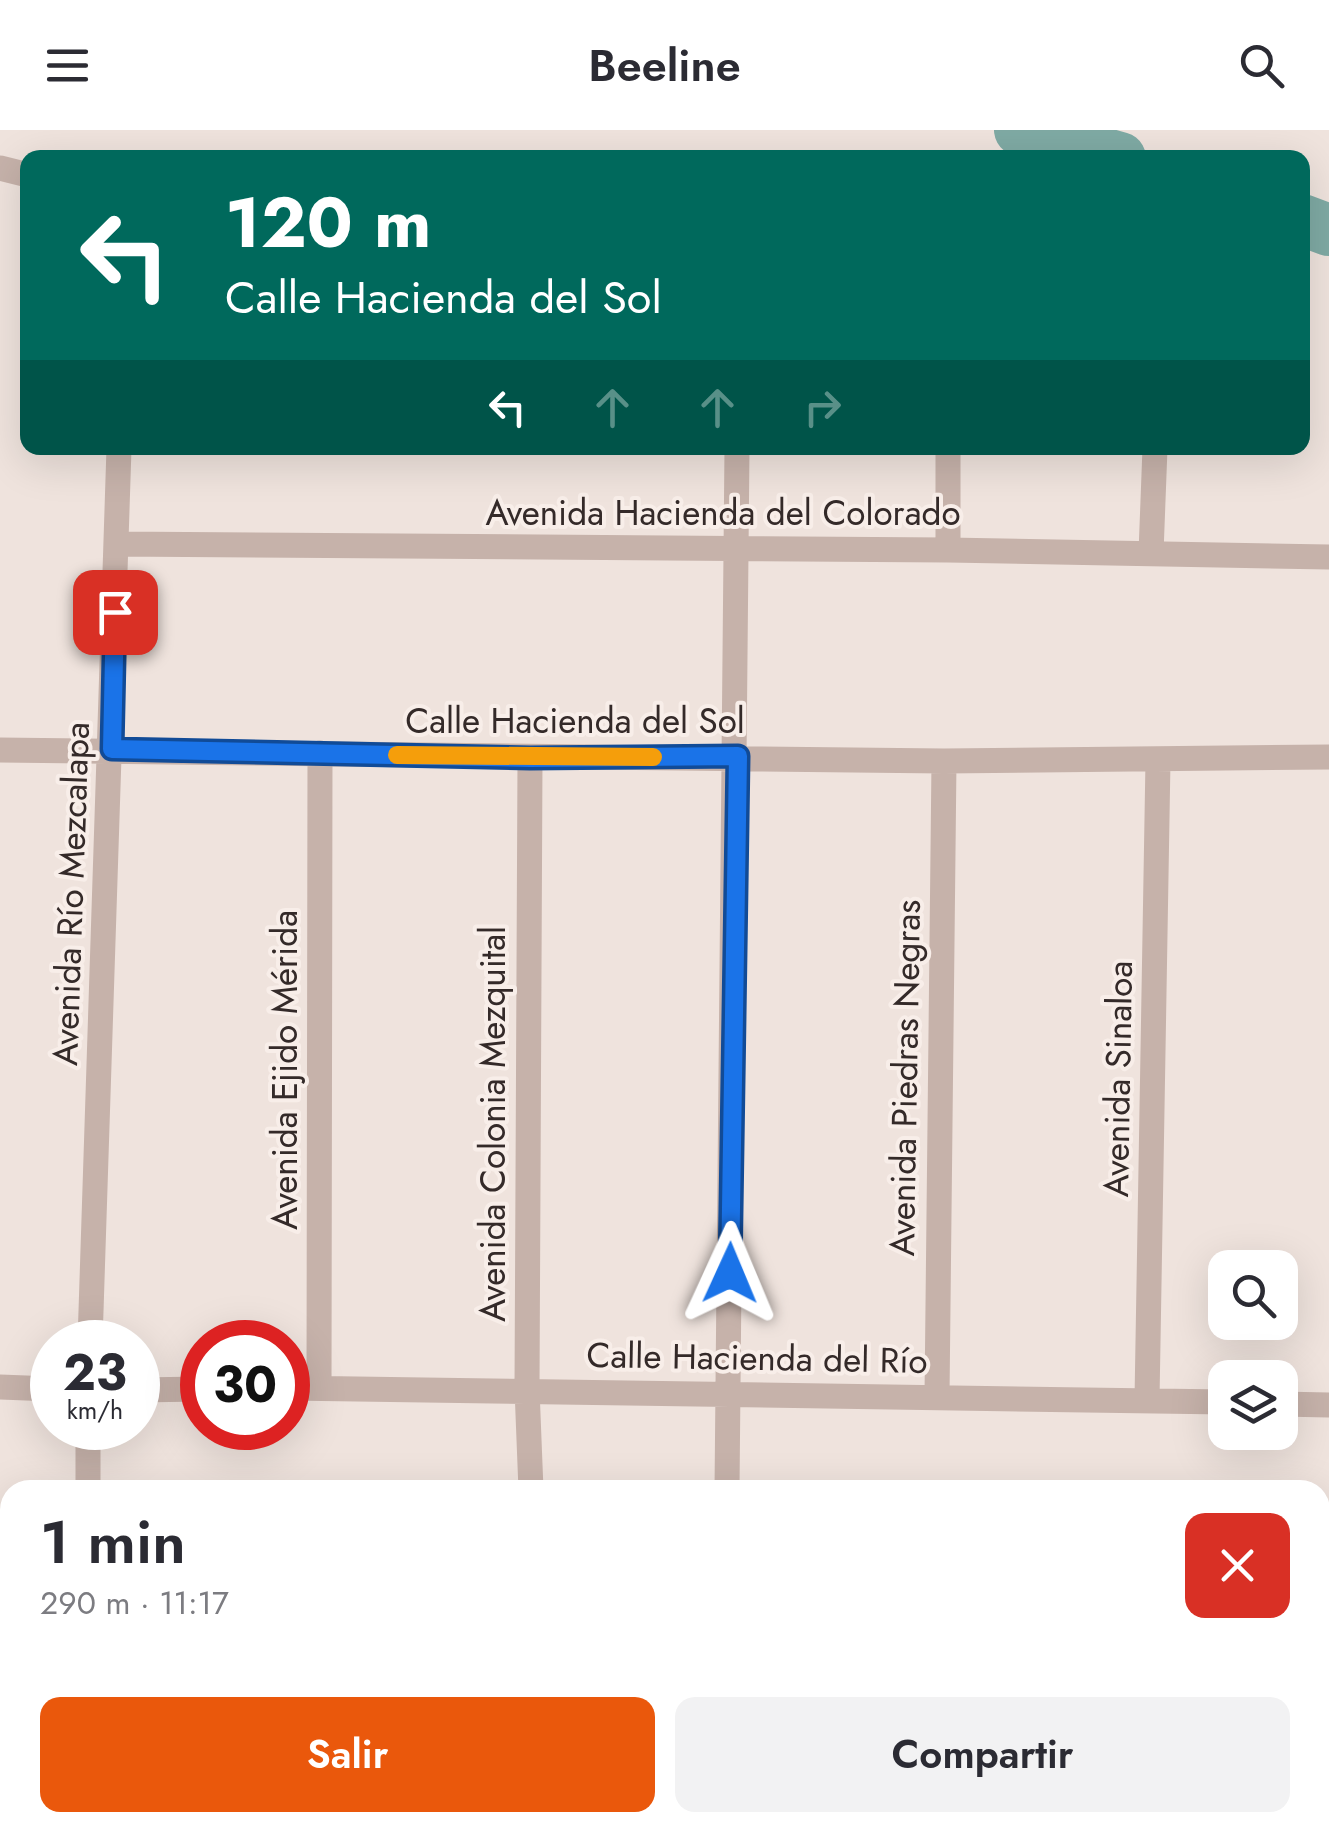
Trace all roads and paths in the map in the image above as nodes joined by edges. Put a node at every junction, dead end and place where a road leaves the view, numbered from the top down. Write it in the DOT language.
graph roads {
  1 [pos="118,455"];
  2 [pos="737,455"];
  3 [pos="948,455"];
  4 [pos="1155,455"];
  5 [pos="116,544"];
  6 [pos="738,548"];
  7 [pos="948,550"];
  8 [pos="1152,553"];
  9 [pos="1329,558"];
  10 [pos="112,749"];
  11 [pos="0,750"];
  12 [pos="320,753"];
  13 [pos="738,756"];
  14 [pos="1329,757"];
  15 [pos="530,758"];
  16 [pos="1158,760"];
  17 [pos="944,761"];
  18 [pos="91,1320"];
  19 [pos="0,1388"];
  20 [pos="310,1388"];
  21 [pos="319,1388"];
  22 [pos="30,1389"];
  23 [pos="527,1390"];
  24 [pos="728,1392"];
  25 [pos="937,1396"];
  26 [pos="1147,1400"];
  27 [pos="1208,1402"];
  28 [pos="1298,1405"];
  29 [pos="1329,1406"];
  30 [pos="88,1450"];
  31 [pos="88,1480"];
  32 [pos="531,1480"];
  33 [pos="727,1480"];
  1 -- 5 [label="street, Avenida Río Mezcalapa"];
  2 -- 6 [label="street"];
  3 -- 7 [label="street"];
  4 -- 8 [label="street"];
  5 -- 6 [label="street, Avenida Hacienda del Colorado"];
  5 -- 10 [label="street, Avenida Río Mezcalapa"];
  6 -- 7 [label="street, Avenida Hacienda del Colorado"];
  6 -- 13 [label="street"];
  7 -- 8 [label="street, Avenida Hacienda del Colorado"];
  8 -- 9 [label="street, Avenida Hacienda del Colorado"];
  10 -- 11 [label="street, Calle Hacienda del Sol"];
  10 -- 12 [label="street, Calle Hacienda del Sol"];
  10 -- 18 [label="street, Avenida Río Mezcalapa"];
  12 -- 15 [label="street, Calle Hacienda del Sol"];
  12 -- 21 [label="street, Avenida Ejido Mérida"];
  13 -- 15 [label="street, Calle Hacienda del Sol"];
  13 -- 17 [label="street, Calle Hacienda del Sol"];
  13 -- 24 [label="street"];
  14 -- 16 [label="street, Calle Hacienda del Sol"];
  15 -- 23 [label="street, Avenida Colonia Mezquital"];
  16 -- 17 [label="street, Calle Hacienda del Sol"];
  16 -- 26 [label="street, Avenida Sinaloa"];
  17 -- 25 [label="street, Avenida Piedras Negras"];
  19 -- 22 [label="street"];
  20 -- 21 [label="street, Calle Hacienda del Río"];
  21 -- 23 [label="street, Calle Hacienda del Río"];
  23 -- 24 [label="street, Calle Hacienda del Río"];
  23 -- 32 [label="street, Avenida Colonia Mezquital"];
  24 -- 25 [label="street, Calle Hacienda del Río"];
  24 -- 33 [label="street"];
  25 -- 26 [label="street, Calle Hacienda del Río"];
  26 -- 27 [label="street, Calle Hacienda del Río"];
  28 -- 29 [label="street"];
  30 -- 31 [label="street"];
}
